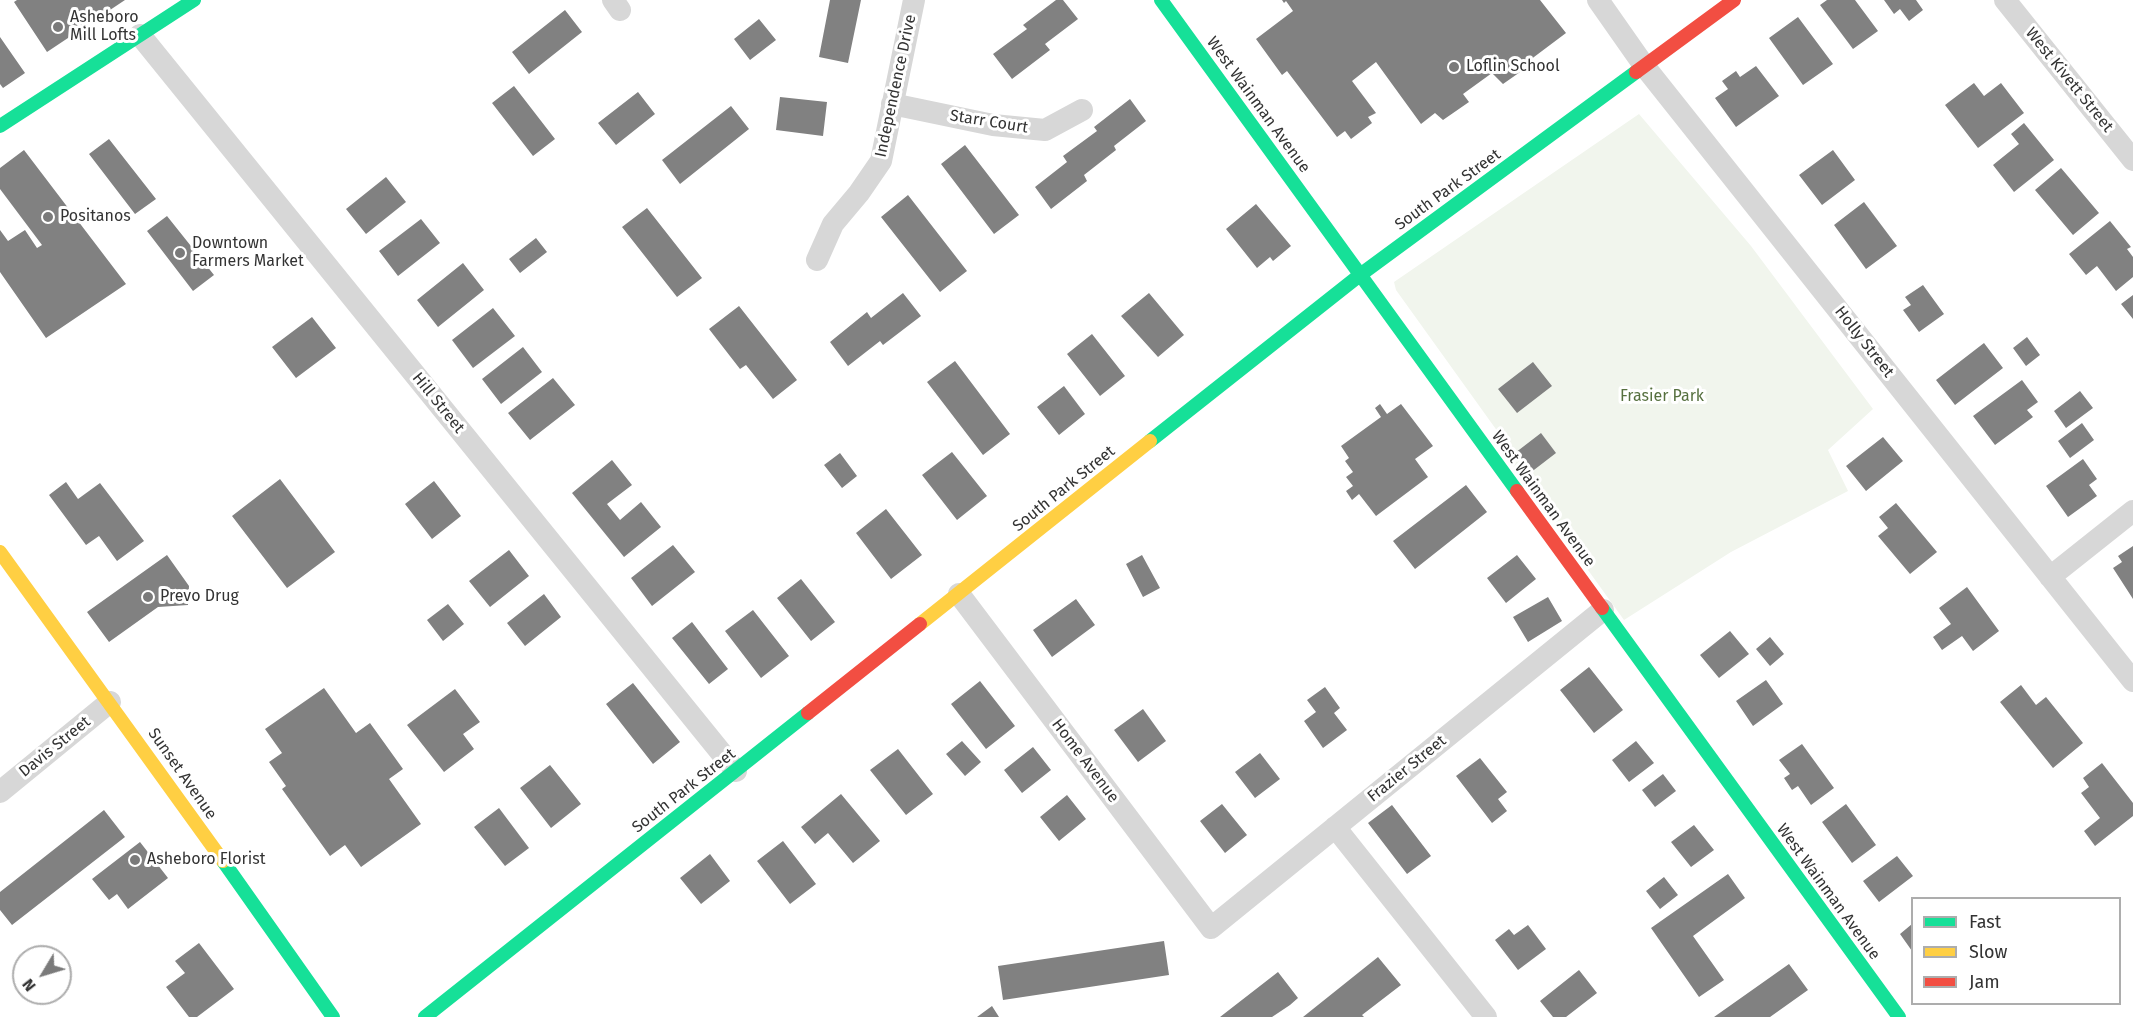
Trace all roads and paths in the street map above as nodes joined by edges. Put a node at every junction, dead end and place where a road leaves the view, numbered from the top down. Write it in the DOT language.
graph roads {
  1 [pos="194,0"];
  2 [pos="914,0"];
  3 [pos="1161,0"];
  4 [pos="1598,0"];
  5 [pos="1734,0"];
  6 [pos="2005,0"];
  7 [pos="140,35"];
  8 [pos="1645,67"];
  9 [pos="892,104"];
  10 [pos="1083,110"];
  11 [pos="0,126"];
  12 [pos="2133,160"];
  13 [pos="817,260"];
  14 [pos="1360,275"];
  15 [pos="2133,511"];
  16 [pos="0,552"];
  17 [pos="2050,577"];
  18 [pos="959,594"];
  19 [pos="1603,610"];
  20 [pos="2133,681"];
  21 [pos="110,702"];
  22 [pos="736,771"];
  23 [pos="0,792"];
  24 [pos="1335,827"];
  25 [pos="1211,928"];
  26 [pos="333,1017"];
  27 [pos="425,1017"];
  28 [pos="1486,1017"];
  29 [pos="1899,1017"];
  1 -- 7 [label="main road"];
  2 -- 9 [label="street, Independence Drive"];
  3 -- 14 [label="main road, West Wainman Avenue"];
  4 -- 8 [label="street, Holly Street"];
  5 -- 8 [label="main road, South Park Street"];
  6 -- 12 [label="street, West Kivett Street"];
  7 -- 11 [label="main road"];
  7 -- 22 [label="street, Hill Street"];
  8 -- 14 [label="main road, South Park Street"];
  8 -- 17 [label="street, Holly Street"];
  9 -- 10 [label="street, Starr Court"];
  9 -- 13 [label="street, Independence Drive"];
  14 -- 18 [label="main road, South Park Street"];
  14 -- 19 [label="main road, West Wainman Avenue"];
  15 -- 17 [label="street"];
  16 -- 21 [label="main road, Sunset Avenue"];
  17 -- 20 [label="street, Holly Street"];
  18 -- 22 [label="main road, South Park Street"];
  18 -- 25 [label="street, Home Avenue"];
  19 -- 24 [label="street, Frazier Street"];
  19 -- 29 [label="main road, West Wainman Avenue"];
  21 -- 23 [label="street, Davis Street"];
  21 -- 26 [label="main road, Sunset Avenue"];
  22 -- 27 [label="main road, South Park Street"];
  24 -- 25 [label="street, Frazier Street"];
  24 -- 28 [label="street"];
}
